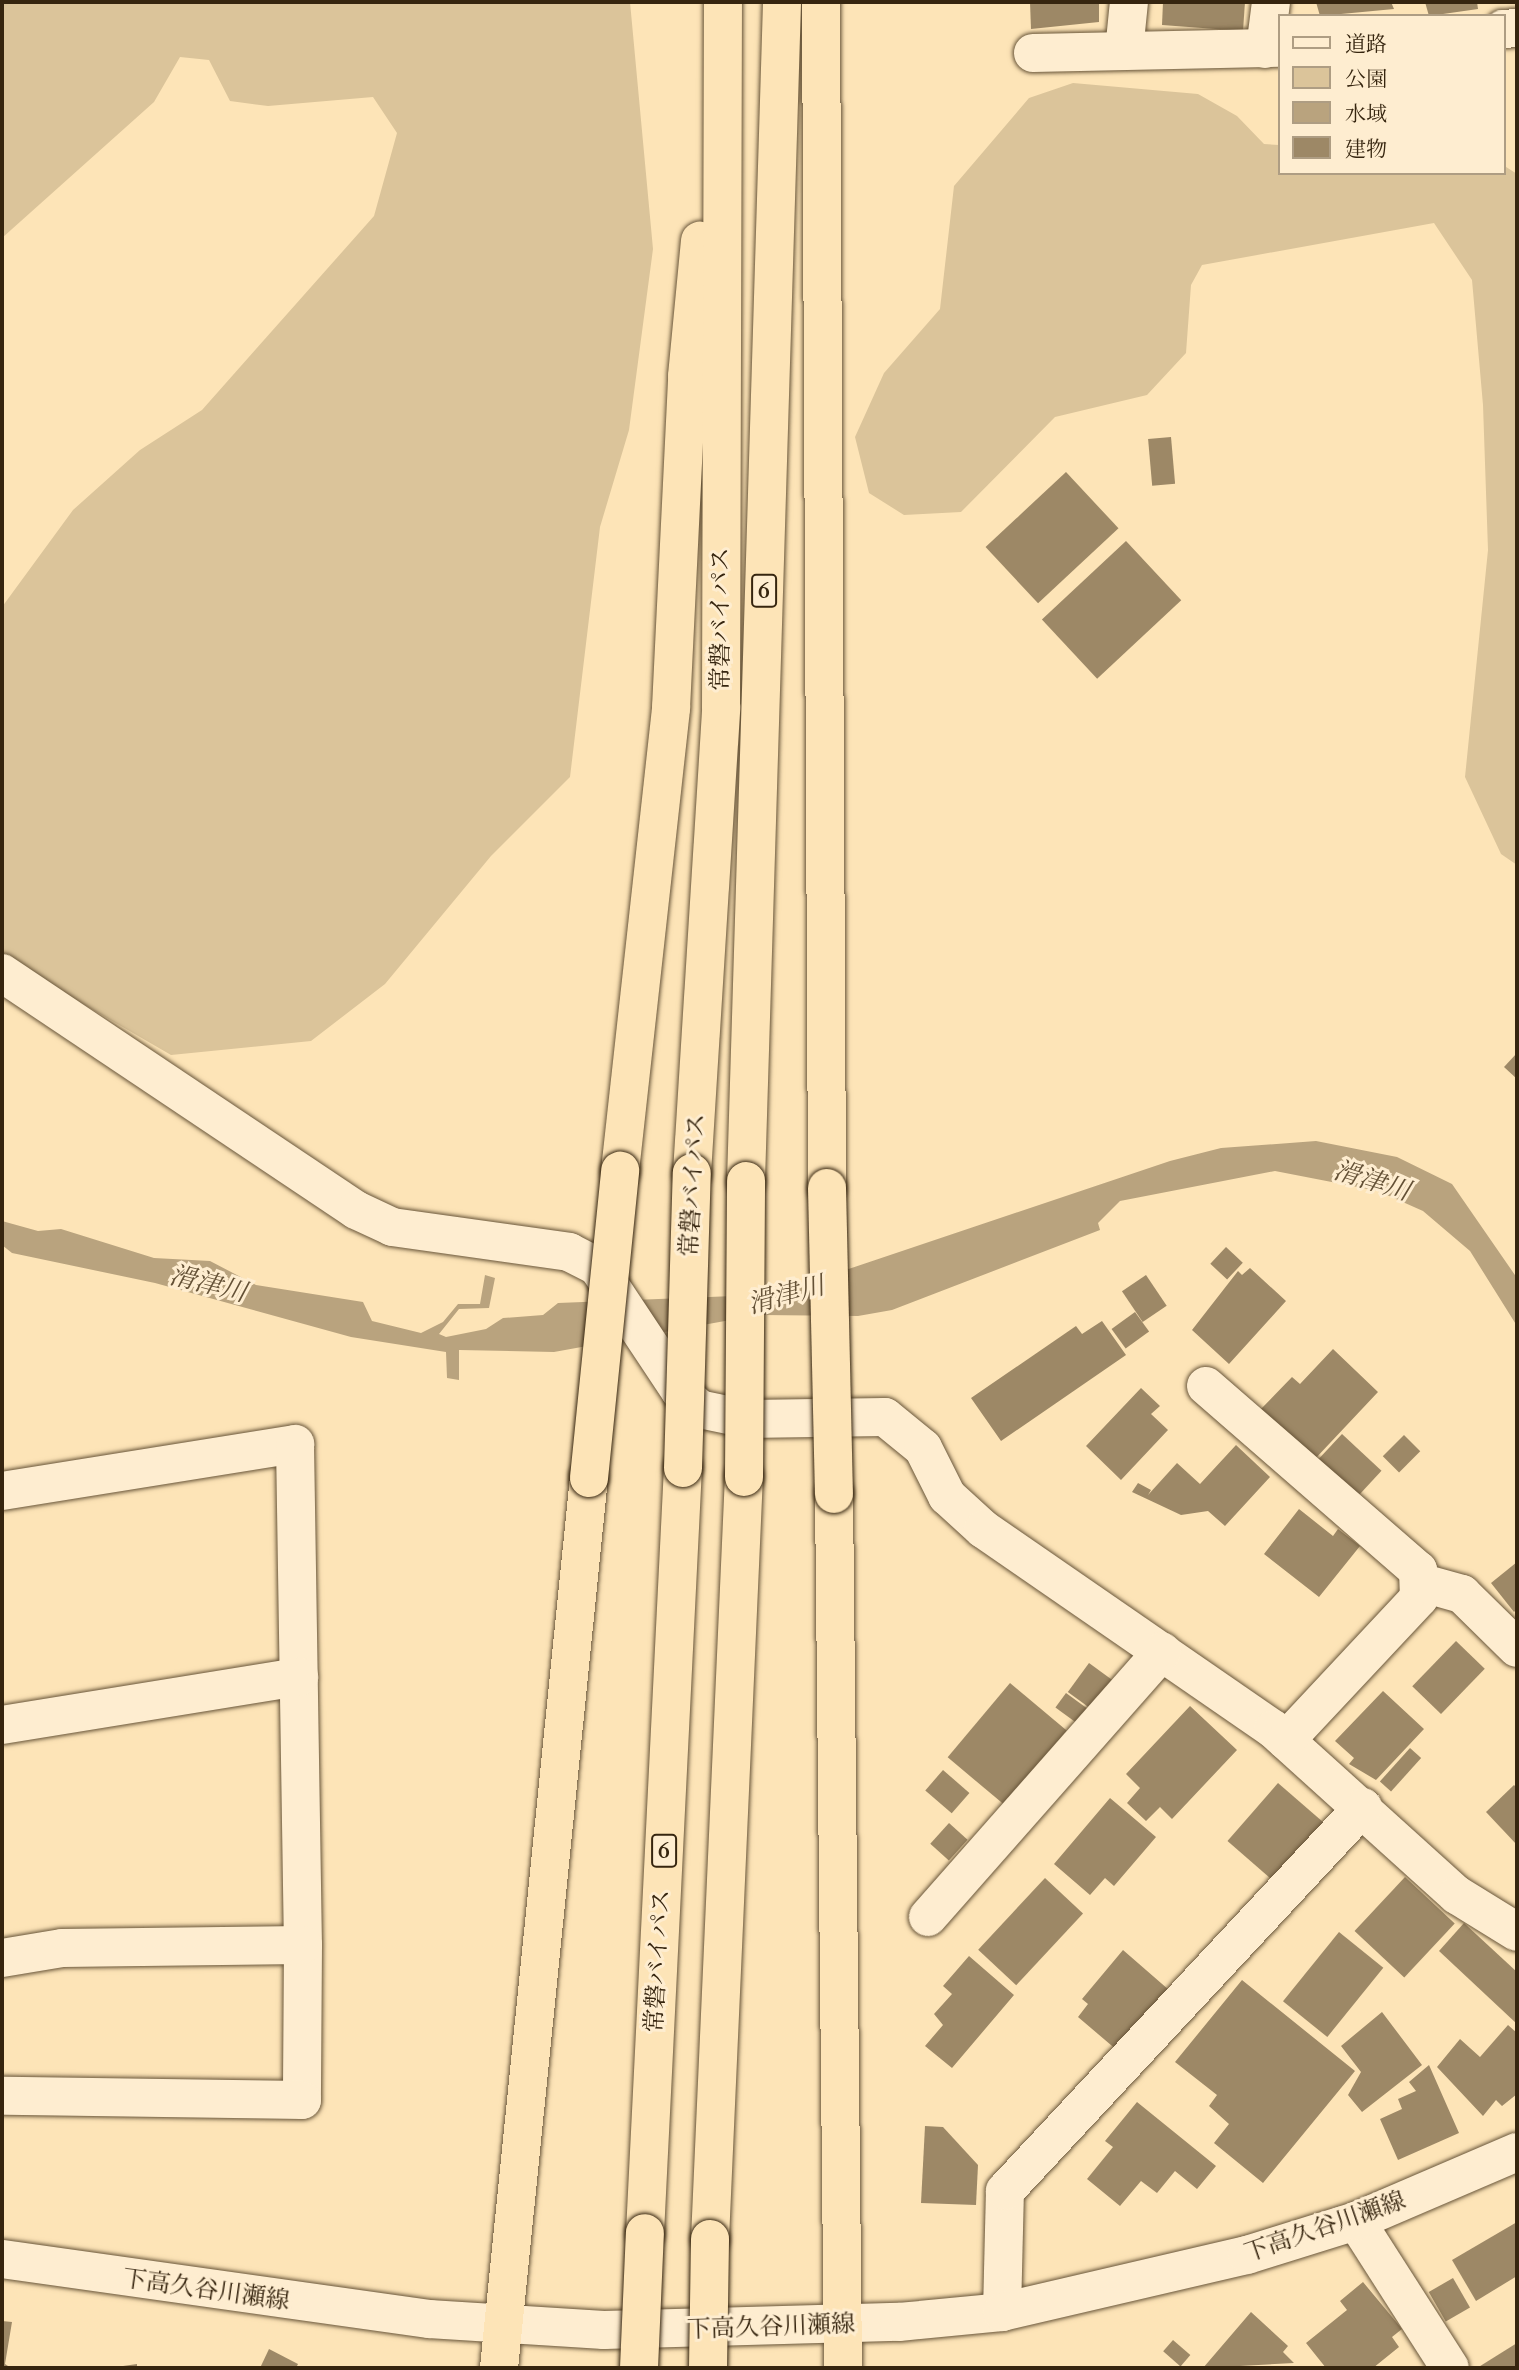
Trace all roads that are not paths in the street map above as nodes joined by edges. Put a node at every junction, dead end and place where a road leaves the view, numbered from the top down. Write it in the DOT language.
graph roads {
  1 [pos="782,2"];
  2 [pos="821,2"];
  3 [pos="1129,2"];
  4 [pos="1271,2"];
  5 [pos="723,13"];
  6 [pos="1272,49"];
  7 [pos="1124,51"];
  8 [pos="1033,52"];
  9 [pos="2,973"];
  10 [pos="1206,1386"];
  11 [pos="2,1491"];
  12 [pos="1419,1582"];
  13 [pos="1517,1648"];
  14 [pos="1162,1652"];
  15 [pos="299,1677"];
  16 [pos="2,1725"];
  17 [pos="1286,1740"];
  18 [pos="1363,1807"];
  19 [pos="928,1917"];
  20 [pos="1517,1932"];
  21 [pos="303,1945"];
  22 [pos="2,1958"];
  23 [pos="2,2096"];
  24 [pos="1517,2151"];
  25 [pos="1356,2221"];
  26 [pos="2,2259"];
  27 [pos="1002,2312"];
  28 [pos="502,2324"];
  29 [pos="843,2326"];
  30 [pos="499,2368"];
  31 [pos="639,2368"];
  32 [pos="708,2368"];
  33 [pos="843,2368"];
  34 [pos="1450,2368"];
  1 -- 32 [label="highway, 常磐バイパス / 6, bridge"];
  2 -- 29 [label="highway, bridge"];
  3 -- 7 [label="street"];
  4 -- 6 [label="street"];
  5 -- 28 [label="highway, bridge"];
  5 -- 31 [label="highway, 常磐バイパス / 6, bridge"];
  6 -- 7 [label="street"];
  7 -- 8 [label="street"];
  9 -- 14 [label="street"];
  10 -- 12 [label="street"];
  11 -- 15 [label="street"];
  12 -- 13 [label="street"];
  12 -- 17 [label="street"];
  14 -- 17 [label="street"];
  14 -- 19 [label="street"];
  15 -- 16 [label="street"];
  15 -- 21 [label="street"];
  17 -- 18 [label="street"];
  18 -- 20 [label="street"];
  18 -- 27 [label="street"];
  21 -- 22 [label="street"];
  21 -- 23 [label="street"];
  24 -- 25 [label="street, 下高久谷川瀬線"];
  25 -- 27 [label="street, 下高久谷川瀬線"];
  25 -- 34 [label="street"];
  26 -- 28 [label="street, 下高久谷川瀬線"];
  27 -- 29 [label="street, 下高久谷川瀬線"];
  28 -- 29 [label="street, 下高久谷川瀬線"];
  28 -- 30 [label="highway"];
  29 -- 33 [label="highway"];
}
